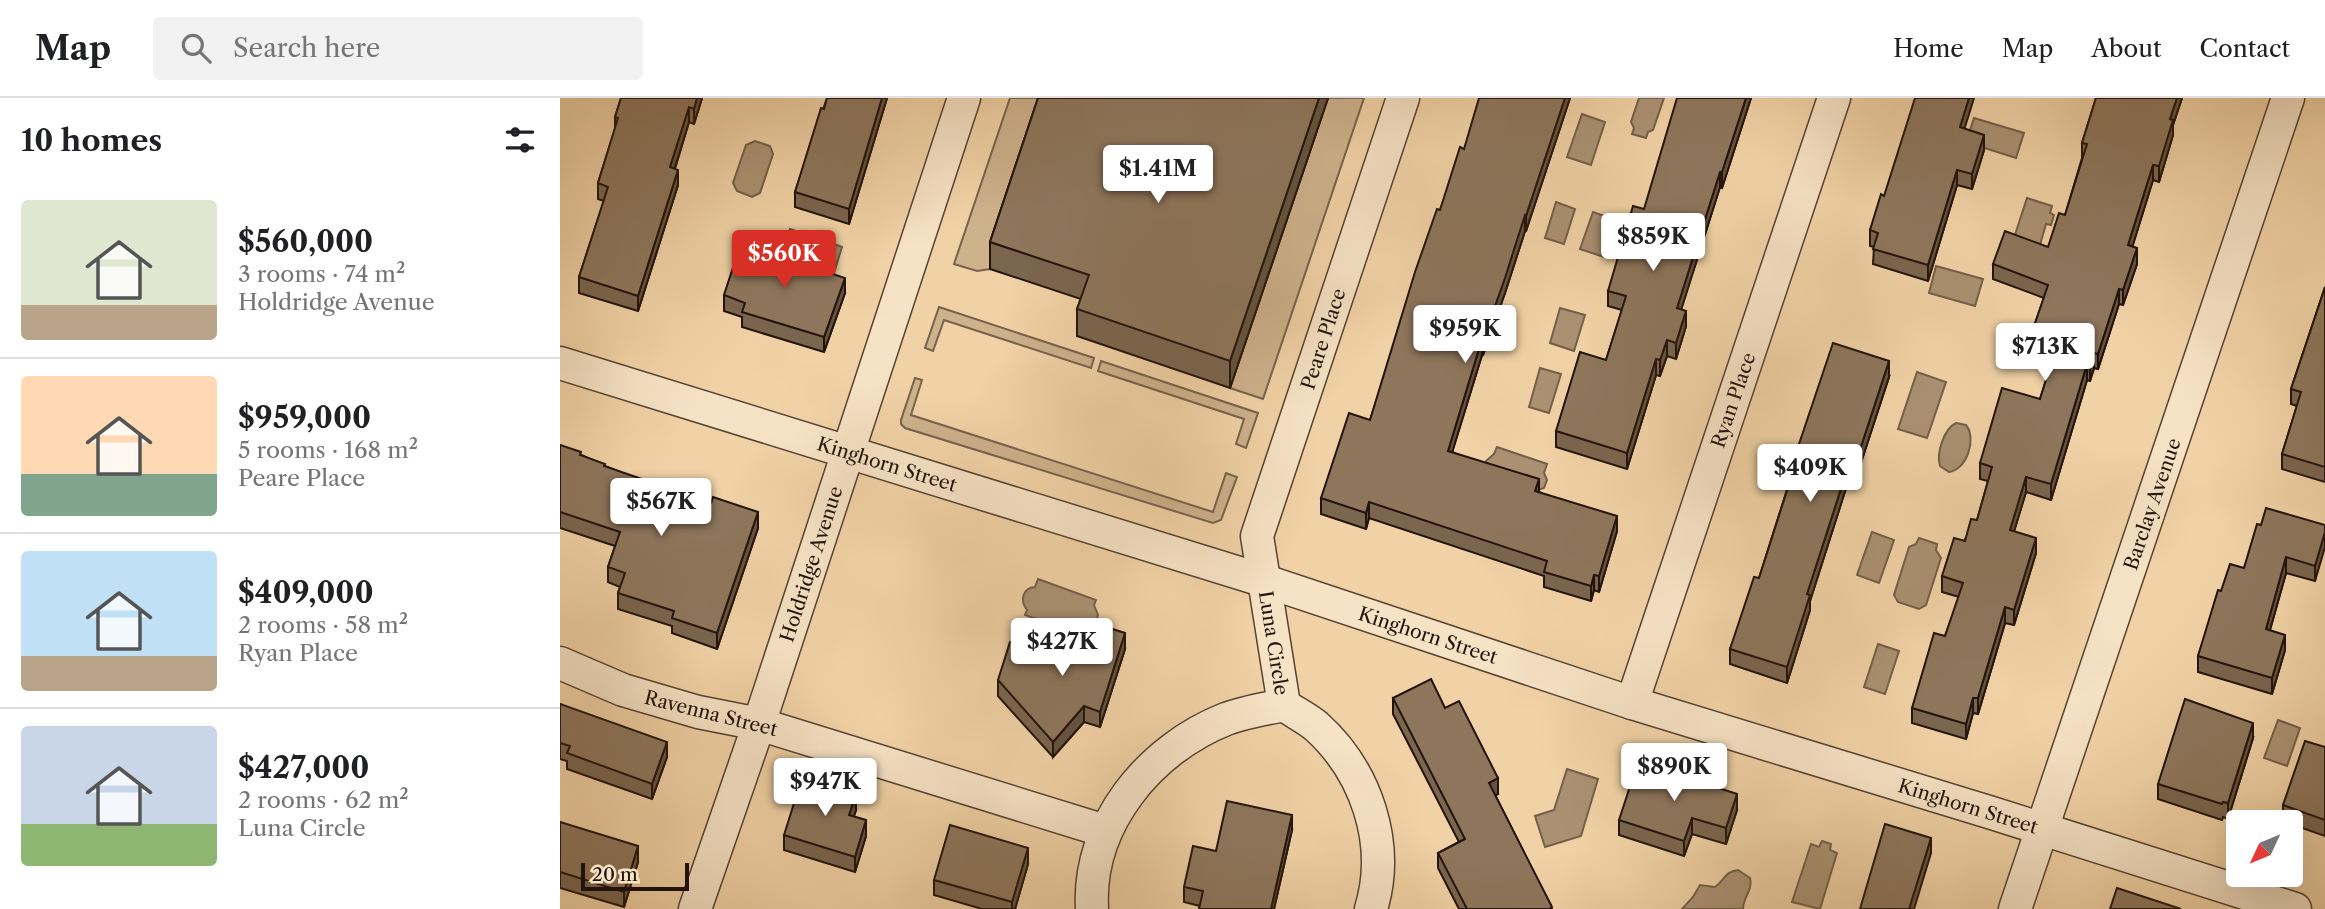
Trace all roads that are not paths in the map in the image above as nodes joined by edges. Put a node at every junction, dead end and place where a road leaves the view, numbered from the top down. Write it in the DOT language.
graph roads {
  1 [pos="964,98"];
  2 [pos="1403,98"];
  3 [pos="1834,98"];
  4 [pos="2288,98"];
  5 [pos="560,363"];
  6 [pos="848,452"];
  7 [pos="1265,581"];
  8 [pos="560,663"];
  9 [pos="1632,703"];
  10 [pos="1284,705"];
  11 [pos="759,724"];
  12 [pos="2043,829"];
  13 [pos="1105,831"];
  14 [pos="695,909"];
  15 [pos="1092,909"];
  16 [pos="1371,909"];
  17 [pos="2015,909"];
  18 [pos="2295,909"];
  1 -- 6 [label="street, Holdridge Avenue"];
  2 -- 7 [label="street, Peare Place"];
  3 -- 9 [label="street, Ryan Place"];
  4 -- 12 [label="street, Barclay Avenue"];
  5 -- 6 [label="street, Kinghorn Street"];
  6 -- 7 [label="street, Kinghorn Street"];
  6 -- 11 [label="street, Holdridge Avenue"];
  7 -- 9 [label="street, Kinghorn Street"];
  7 -- 10 [label="street, Luna Circle"];
  8 -- 11 [label="street, Ravenna Street"];
  9 -- 12 [label="street, Kinghorn Street"];
  10 -- 13 [label="street, Luna Circle"];
  10 -- 16 [label="street, Luna Circle"];
  11 -- 13 [label="street, Ravenna Street"];
  11 -- 14 [label="street, Holdridge Avenue"];
  12 -- 17 [label="street, Barclay Avenue"];
  12 -- 18 [label="street, Kinghorn Street"];
  13 -- 15 [label="street, Luna Circle"];
}
